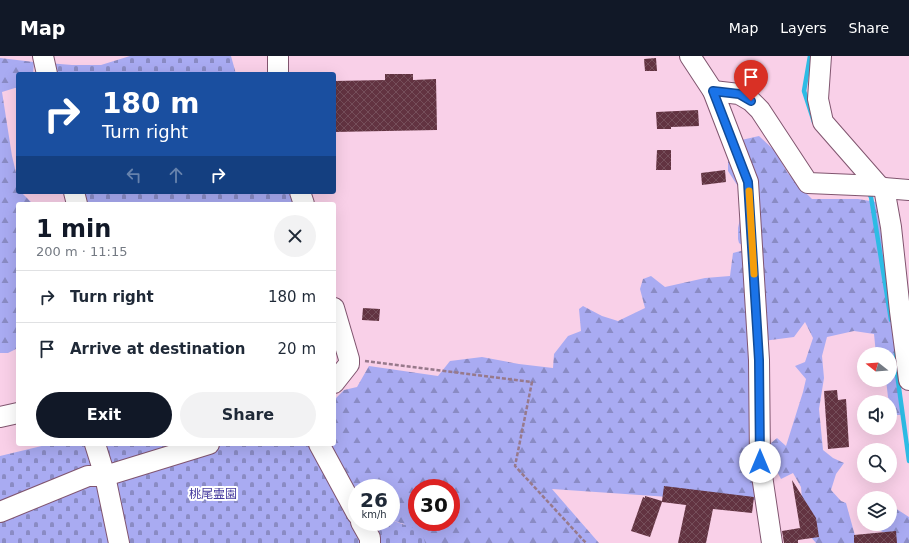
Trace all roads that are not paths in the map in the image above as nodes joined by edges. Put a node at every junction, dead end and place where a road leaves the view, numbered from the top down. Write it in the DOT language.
graph roads {
  1 [pos="43,56"];
  2 [pos="278,56"];
  3 [pos="690,56"];
  4 [pos="821,56"];
  5 [pos="47,72"];
  6 [pos="278,72"];
  7 [pos="713,91"];
  8 [pos="882,187"];
  9 [pos="909,190"];
  10 [pos="336,315"];
  11 [pos="909,380"];
  12 [pos="336,381"];
  13 [pos="16,413"];
  14 [pos="0,417"];
  15 [pos="96,446"];
  16 [pos="202,446"];
  17 [pos="320,446"];
  18 [pos="104,476"];
  19 [pos="348,497"];
  20 [pos="0,512"];
  21 [pos="366,531"];
  22 [pos="119,543"];
  23 [pos="370,543"];
  24 [pos="772,543"];
  1 -- 5 [label="street"];
  2 -- 6 [label="street"];
  3 -- 7 [label="street"];
  4 -- 8 [label="street"];
  7 -- 8 [label="street"];
  7 -- 24 [label="street"];
  8 -- 9 [label="street"];
  8 -- 11 [label="street"];
  10 -- 12 [label="street"];
  13 -- 14 [label="street"];
  15 -- 18 [label="street"];
  16 -- 18 [label="street"];
  17 -- 19 [label="street"];
  18 -- 20 [label="street"];
  18 -- 22 [label="street"];
  21 -- 23 [label="street"];
}
